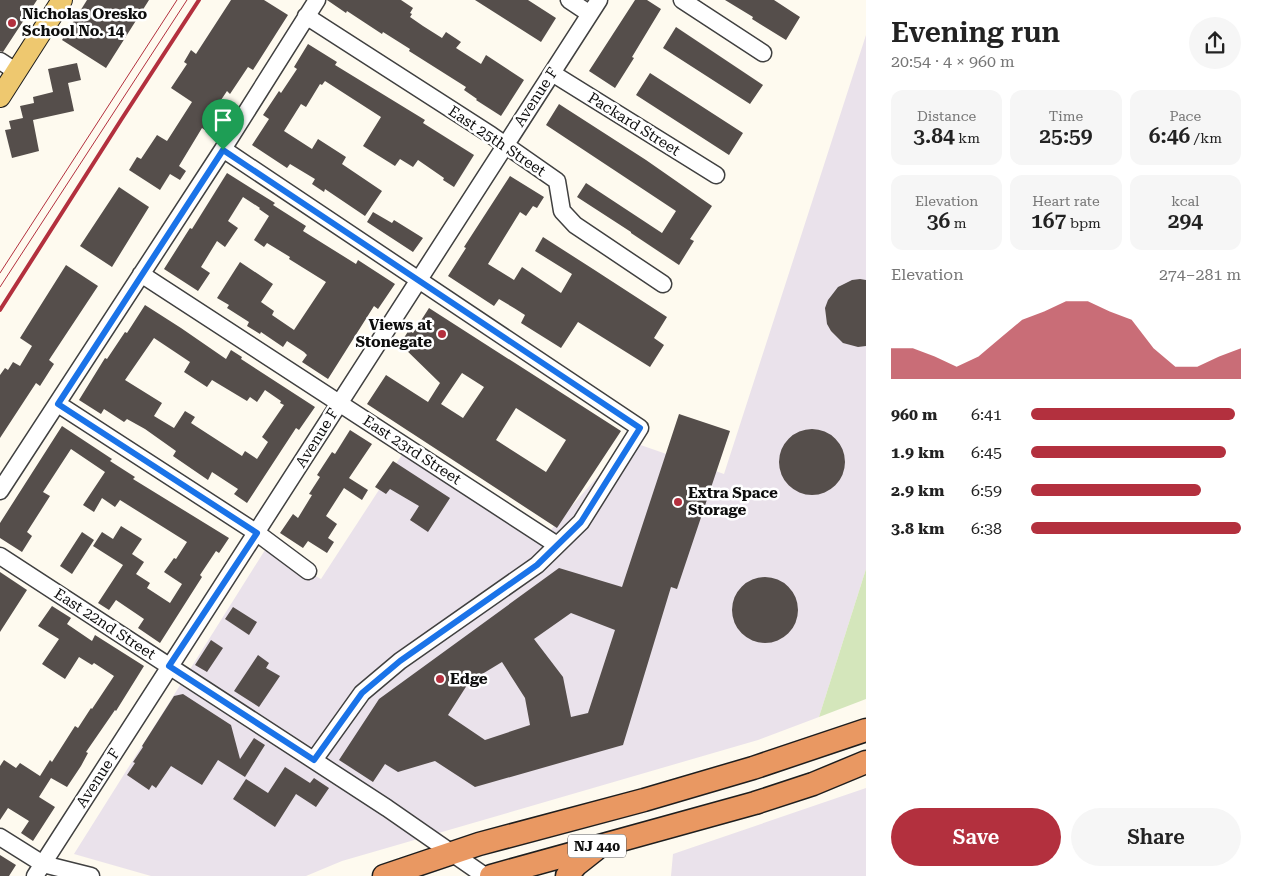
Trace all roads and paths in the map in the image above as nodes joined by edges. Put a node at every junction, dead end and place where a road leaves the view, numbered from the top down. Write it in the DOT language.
graph roads {
  1 [pos="62,0"];
  2 [pos="317,0"];
  3 [pos="569,0"];
  4 [pos="682,0"];
  5 [pos="595,7"];
  6 [pos="306,16"];
  7 [pos="763,53"];
  8 [pos="0,61"];
  9 [pos="17,72"];
  10 [pos="552,72"];
  11 [pos="0,97"];
  12 [pos="504,145"];
  13 [pos="223,150"];
  14 [pos="716,175"];
  15 [pos="141,274"];
  16 [pos="418,280"];
  17 [pos="663,284"];
  18 [pos="338,403"];
  19 [pos="58,404"];
  20 [pos="0,491"];
  21 [pos="257,533"];
  22 [pos="557,545"];
  23 [pos="0,556"];
  24 [pos="308,571"];
  25 [pos="169,666"];
  26 [pos="866,730"];
  27 [pos="314,760"];
  28 [pos="866,762"];
  29 [pos="866,769"];
  30 [pos="703,817"];
  31 [pos="0,837"];
  32 [pos="602,845"];
  33 [pos="453,852"];
  34 [pos="39,870"];
  35 [pos="91,876"];
  36 [pos="384,876"];
  37 [pos="485,876"];
  38 [pos="492,876"];
  39 [pos="567,876"];
  1 -- 9 [label="main road"];
  2 -- 6 [label="street"];
  3 -- 5 [label="street"];
  4 -- 7 [label="street"];
  5 -- 10 [label="street, Avenue F"];
  6 -- 12 [label="street, East 25th Street"];
  6 -- 13 [label="street"];
  8 -- 9 [label="street"];
  9 -- 11 [label="main road"];
  10 -- 12 [label="street, Avenue F"];
  10 -- 14 [label="street, Packard Street"];
  12 -- 16 [label="street, Avenue F"];
  12 -- 17 [label="street, East 25th Street"];
  13 -- 15 [label="street"];
  13 -- 16 [label="street"];
  15 -- 18 [label="street, East 23rd Street"];
  15 -- 19 [label="street"];
  16 -- 18 [label="street, Avenue F"];
  16 -- 22 [label="street"];
  18 -- 21 [label="street, Avenue F"];
  18 -- 22 [label="street, East 23rd Street"];
  19 -- 20 [label="street"];
  19 -- 21 [label="street"];
  21 -- 24 [label="street"];
  21 -- 25 [label="street, Avenue F"];
  22 -- 27 [label="street"];
  23 -- 25 [label="street, East 22nd Street"];
  25 -- 27 [label="street, East 22nd Street"];
  25 -- 34 [label="street, Avenue F"];
  26 -- 33 [label="highway, NJ 440"];
  27 -- 33 [label="street, East 22nd Street"];
  28 -- 30 [label="highway, NJ 440"];
  29 -- 30 [label="highway"];
  30 -- 32 [label="highway, NJ 440"];
  31 -- 34 [label="street"];
  32 -- 38 [label="highway, NJ 440"];
  32 -- 39 [label="highway"];
  33 -- 36 [label="highway, NJ 440"];
  33 -- 37 [label="street, East 22nd Street"];
  34 -- 35 [label="street"];
}
